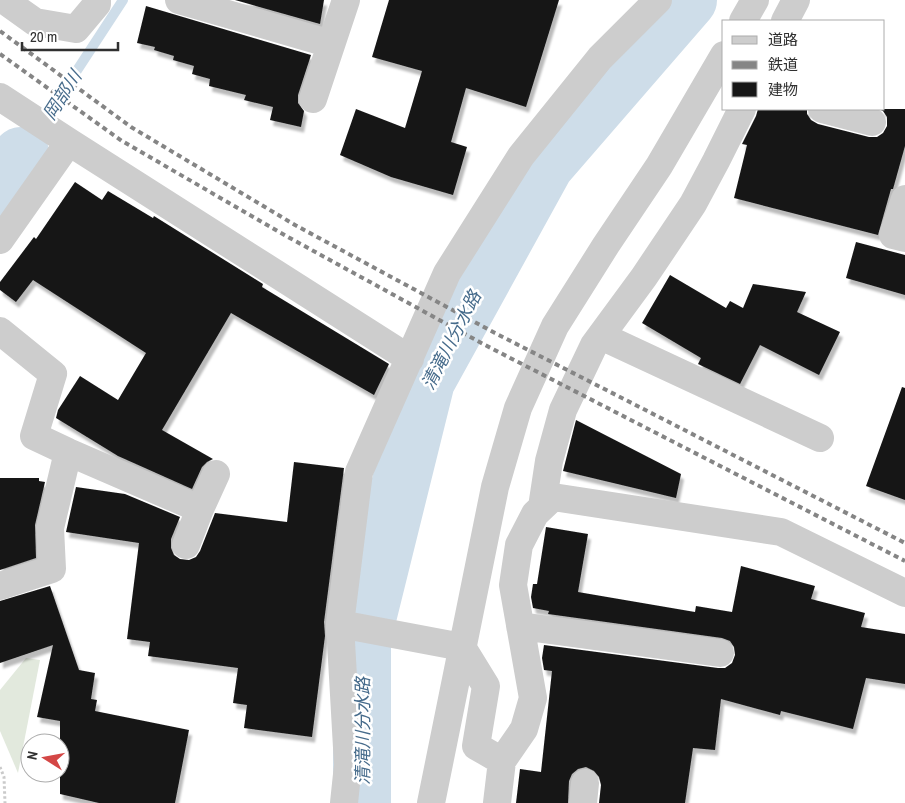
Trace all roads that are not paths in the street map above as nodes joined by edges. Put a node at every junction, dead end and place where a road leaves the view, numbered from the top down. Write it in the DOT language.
graph roads {
  1 [pos="4,0"];
  2 [pos="97,0"];
  3 [pos="179,0"];
  4 [pos="346,0"];
  5 [pos="658,0"];
  6 [pos="755,0"];
  7 [pos="796,0"];
  8 [pos="744,20"];
  9 [pos="786,20"];
  10 [pos="331,44"];
  11 [pos="722,58"];
  12 [pos="0,97"];
  13 [pos="312,99"];
  14 [pos="742,110"];
  15 [pos="826,110"];
  16 [pos="872,122"];
  17 [pos="63,139"];
  18 [pos="905,200"];
  19 [pos="905,238"];
  20 [pos="0,240"];
  21 [pos="0,331"];
  22 [pos="601,336"];
  23 [pos="410,359"];
  24 [pos="820,438"];
  25 [pos="68,452"];
  26 [pos="216,474"];
  27 [pos="542,507"];
  28 [pos="200,509"];
  29 [pos="186,545"];
  30 [pos="0,586"];
  31 [pos="905,593"];
  32 [pos="340,624"];
  33 [pos="520,626"];
  34 [pos="462,647"];
  35 [pos="720,653"];
  36 [pos="502,761"];
  37 [pos="344,803"];
  38 [pos="431,803"];
  39 [pos="497,803"];
  1 -- 2 [label="street"];
  3 -- 10 [label="street"];
  4 -- 10 [label="street"];
  5 -- 23 [label="street"];
  6 -- 8 [label="street"];
  7 -- 9 [label="street"];
  10 -- 13 [label="street"];
  11 -- 34 [label="street"];
  12 -- 17 [label="street"];
  14 -- 22 [label="street"];
  15 -- 16 [label="street"];
  17 -- 20 [label="street"];
  17 -- 23 [label="street"];
  18 -- 19 [label="street"];
  21 -- 25 [label="street"];
  22 -- 24 [label="street"];
  22 -- 27 [label="street"];
  23 -- 32 [label="street"];
  25 -- 28 [label="street"];
  25 -- 30 [label="street"];
  26 -- 28 [label="street"];
  27 -- 31 [label="street"];
  27 -- 33 [label="street"];
  28 -- 29 [label="street"];
  32 -- 34 [label="street"];
  32 -- 37 [label="street"];
  33 -- 35 [label="street"];
  33 -- 36 [label="street"];
  34 -- 36 [label="street"];
  34 -- 38 [label="street"];
  36 -- 39 [label="street"];
}
